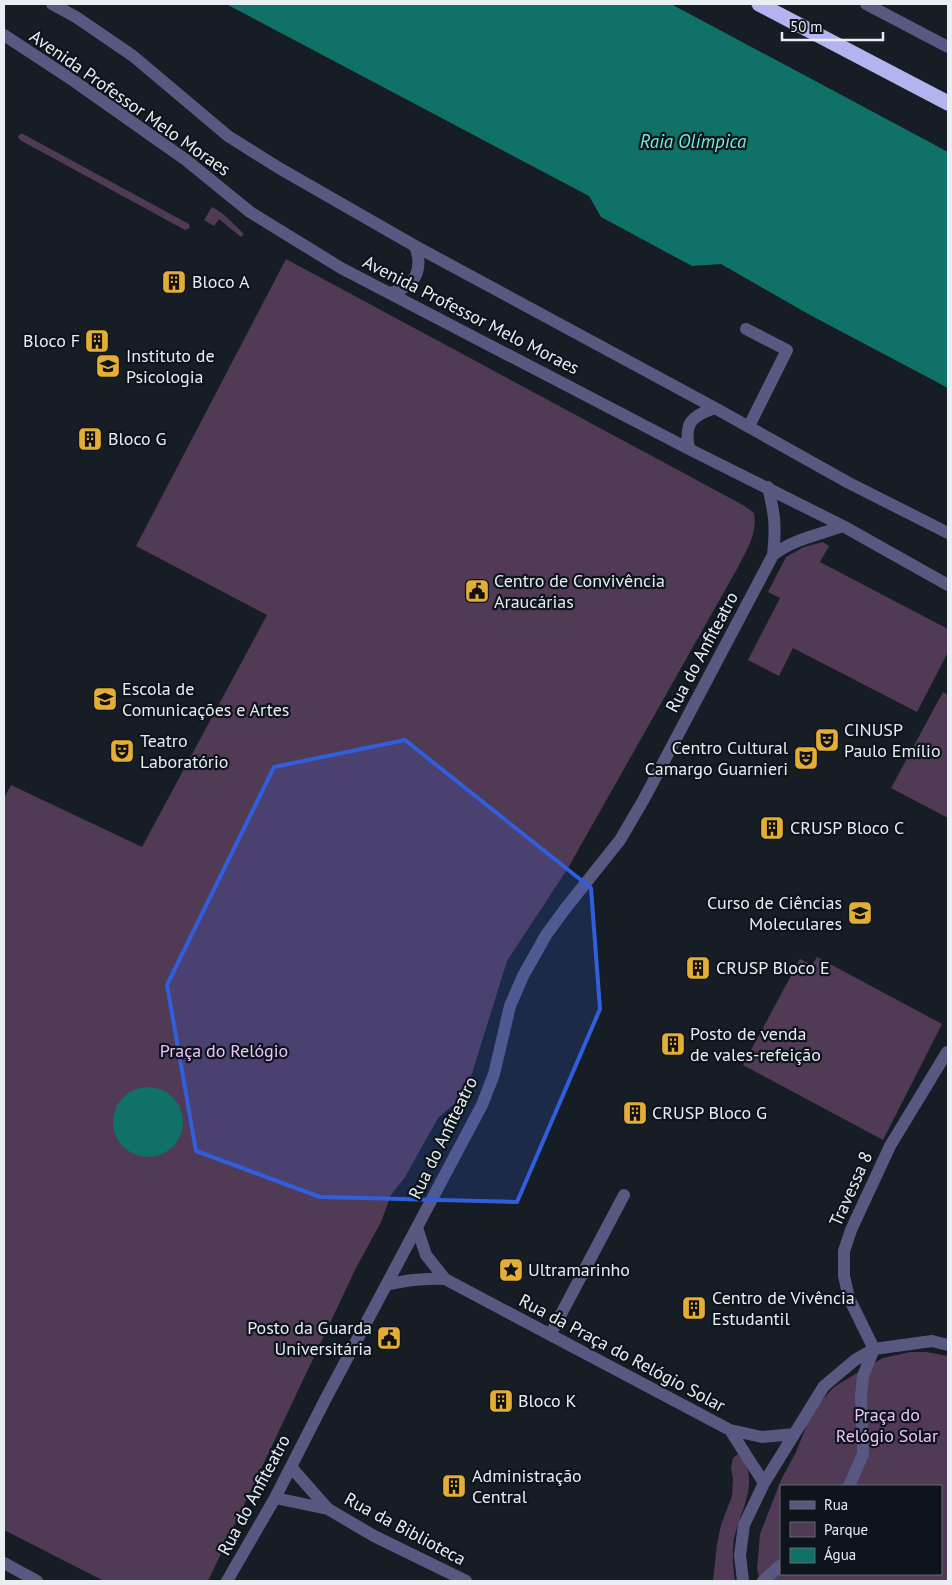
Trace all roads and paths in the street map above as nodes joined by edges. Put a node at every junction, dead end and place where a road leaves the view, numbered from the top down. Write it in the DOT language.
graph roads {
  1 [pos="52,4"];
  2 [pos="759,4"];
  3 [pos="866,4"];
  4 [pos="4,35"];
  5 [pos="948,47"];
  6 [pos="948,103"];
  7 [pos="415,246"];
  8 [pos="390,293"];
  9 [pos="746,329"];
  10 [pos="715,408"];
  11 [pos="749,426"];
  12 [pos="689,450"];
  13 [pos="768,487"];
  14 [pos="843,526"];
  15 [pos="948,533"];
  16 [pos="773,555"];
  17 [pos="948,585"];
  18 [pos="947,1052"];
  19 [pos="624,1195"];
  20 [pos="417,1228"];
  21 [pos="445,1279"];
  22 [pos="386,1285"];
  23 [pos="550,1335"];
  24 [pos="948,1345"];
  25 [pos="874,1349"];
  26 [pos="730,1430"];
  27 [pos="794,1434"];
  28 [pos="291,1467"];
  29 [pos="764,1483"];
  30 [pos="849,1485"];
  31 [pos="275,1498"];
  32 [pos="328,1509"];
  33 [pos="4,1563"];
  34 [pos="780,1566"];
  35 [pos="37,1581"];
  36 [pos="227,1581"];
  37 [pos="466,1581"];
  38 [pos="743,1581"];
  39 [pos="763,1581"];
  1 -- 7 [label="street, Avenida Professor Melo Moraes"];
  2 -- 6 [label="highway"];
  3 -- 5 [label="street"];
  4 -- 8 [label="street, Avenida Professor Melo Moraes"];
  7 -- 8 [label="street"];
  7 -- 10 [label="street, Avenida Professor Melo Moraes"];
  8 -- 12 [label="street, Avenida Professor Melo Moraes"];
  9 -- 11 [label="street"];
  10 -- 11 [label="street, Avenida Professor Melo Moraes"];
  10 -- 12 [label="street"];
  11 -- 15 [label="street, Avenida Professor Melo Moraes"];
  12 -- 13 [label="street, Avenida Professor Melo Moraes"];
  13 -- 14 [label="street, Avenida Professor Melo Moraes"];
  13 -- 16 [label="street, Rua do Anfiteatro"];
  14 -- 16 [label="street"];
  14 -- 17 [label="street, Avenida Professor Melo Moraes"];
  16 -- 20 [label="street, Rua do Anfiteatro"];
  18 -- 25 [label="street, Travessa 8"];
  19 -- 23 [label="street"];
  20 -- 21 [label="street, Rua da Praça do Relógio Solar"];
  20 -- 22 [label="street, Rua do Anfiteatro"];
  21 -- 22 [label="street, Rua da Praça do Relógio Solar"];
  21 -- 23 [label="street, Rua da Praça do Relógio Solar"];
  22 -- 28 [label="street, Rua do Anfiteatro"];
  23 -- 26 [label="street, Rua da Praça do Relógio Solar"];
  24 -- 25 [label="street"];
  25 -- 27 [label="street"];
  25 -- 30 [label="street"];
  26 -- 27 [label="street, Rua da Praça do Relógio Solar"];
  26 -- 29 [label="street, Rua da Praça do Relógio Solar"];
  27 -- 29 [label="street"];
  28 -- 31 [label="street, Rua do Anfiteatro"];
  28 -- 32 [label="street, Rua da Biblioteca"];
  29 -- 38 [label="street"];
  31 -- 32 [label="street, Rua da Biblioteca"];
  31 -- 36 [label="street, Rua do Anfiteatro"];
  32 -- 37 [label="street, Rua da Biblioteca"];
  33 -- 35 [label="street"];
  34 -- 39 [label="street"];
}
